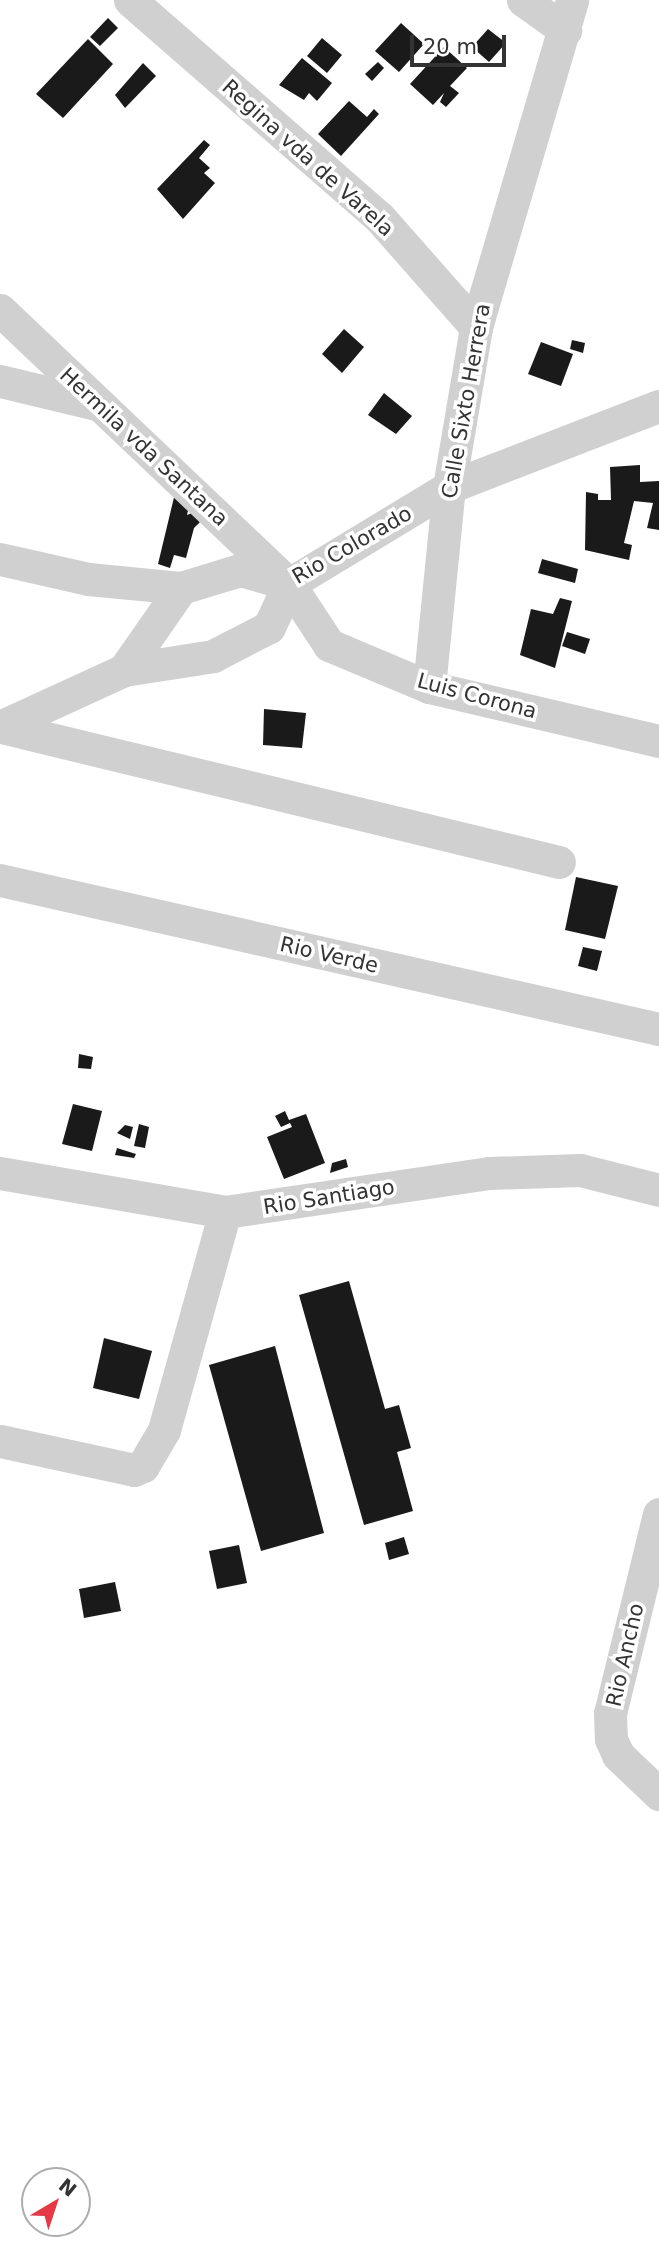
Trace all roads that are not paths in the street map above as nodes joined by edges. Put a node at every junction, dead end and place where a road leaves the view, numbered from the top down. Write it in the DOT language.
graph roads {
  1 [pos="130,0"];
  2 [pos="523,0"];
  3 [pos="569,15"];
  4 [pos="0,310"];
  5 [pos="476,327"];
  6 [pos="0,381"];
  7 [pos="100,405"];
  8 [pos="659,406"];
  9 [pos="449,487"];
  10 [pos="0,559"];
  11 [pos="289,584"];
  12 [pos="181,588"];
  13 [pos="124,670"];
  14 [pos="429,687"];
  15 [pos="0,727"];
  16 [pos="659,741"];
  17 [pos="559,862"];
  18 [pos="0,880"];
  19 [pos="659,1029"];
  20 [pos="0,1173"];
  21 [pos="659,1191"];
  22 [pos="225,1212"];
  23 [pos="0,1441"];
  24 [pos="659,1514"];
  25 [pos="659,1794"];
  1 -- 5 [label="street, Regina vda de Varela"];
  2 -- 3 [label="street"];
  3 -- 5 [label="street, Calle Sixto Herrera"];
  4 -- 7 [label="street, Hermila vda Santana"];
  5 -- 9 [label="street, Calle Sixto Herrera"];
  6 -- 7 [label="street"];
  7 -- 11 [label="street, Hermila vda Santana"];
  8 -- 9 [label="street, Rio Colorado"];
  9 -- 11 [label="street, Rio Colorado"];
  9 -- 14 [label="street, Calle Sixto Herrera"];
  10 -- 12 [label="street"];
  11 -- 12 [label="street, Rio Colorado"];
  11 -- 13 [label="street"];
  11 -- 14 [label="street, Luis Corona"];
  12 -- 13 [label="street"];
  13 -- 15 [label="street"];
  14 -- 16 [label="street, Luis Corona"];
  15 -- 17 [label="street"];
  18 -- 19 [label="street, Rio Verde"];
  20 -- 22 [label="street, Rio Santiago"];
  21 -- 22 [label="street, Rio Santiago"];
  22 -- 23 [label="street"];
  24 -- 25 [label="street, Rio Ancho"];
}
